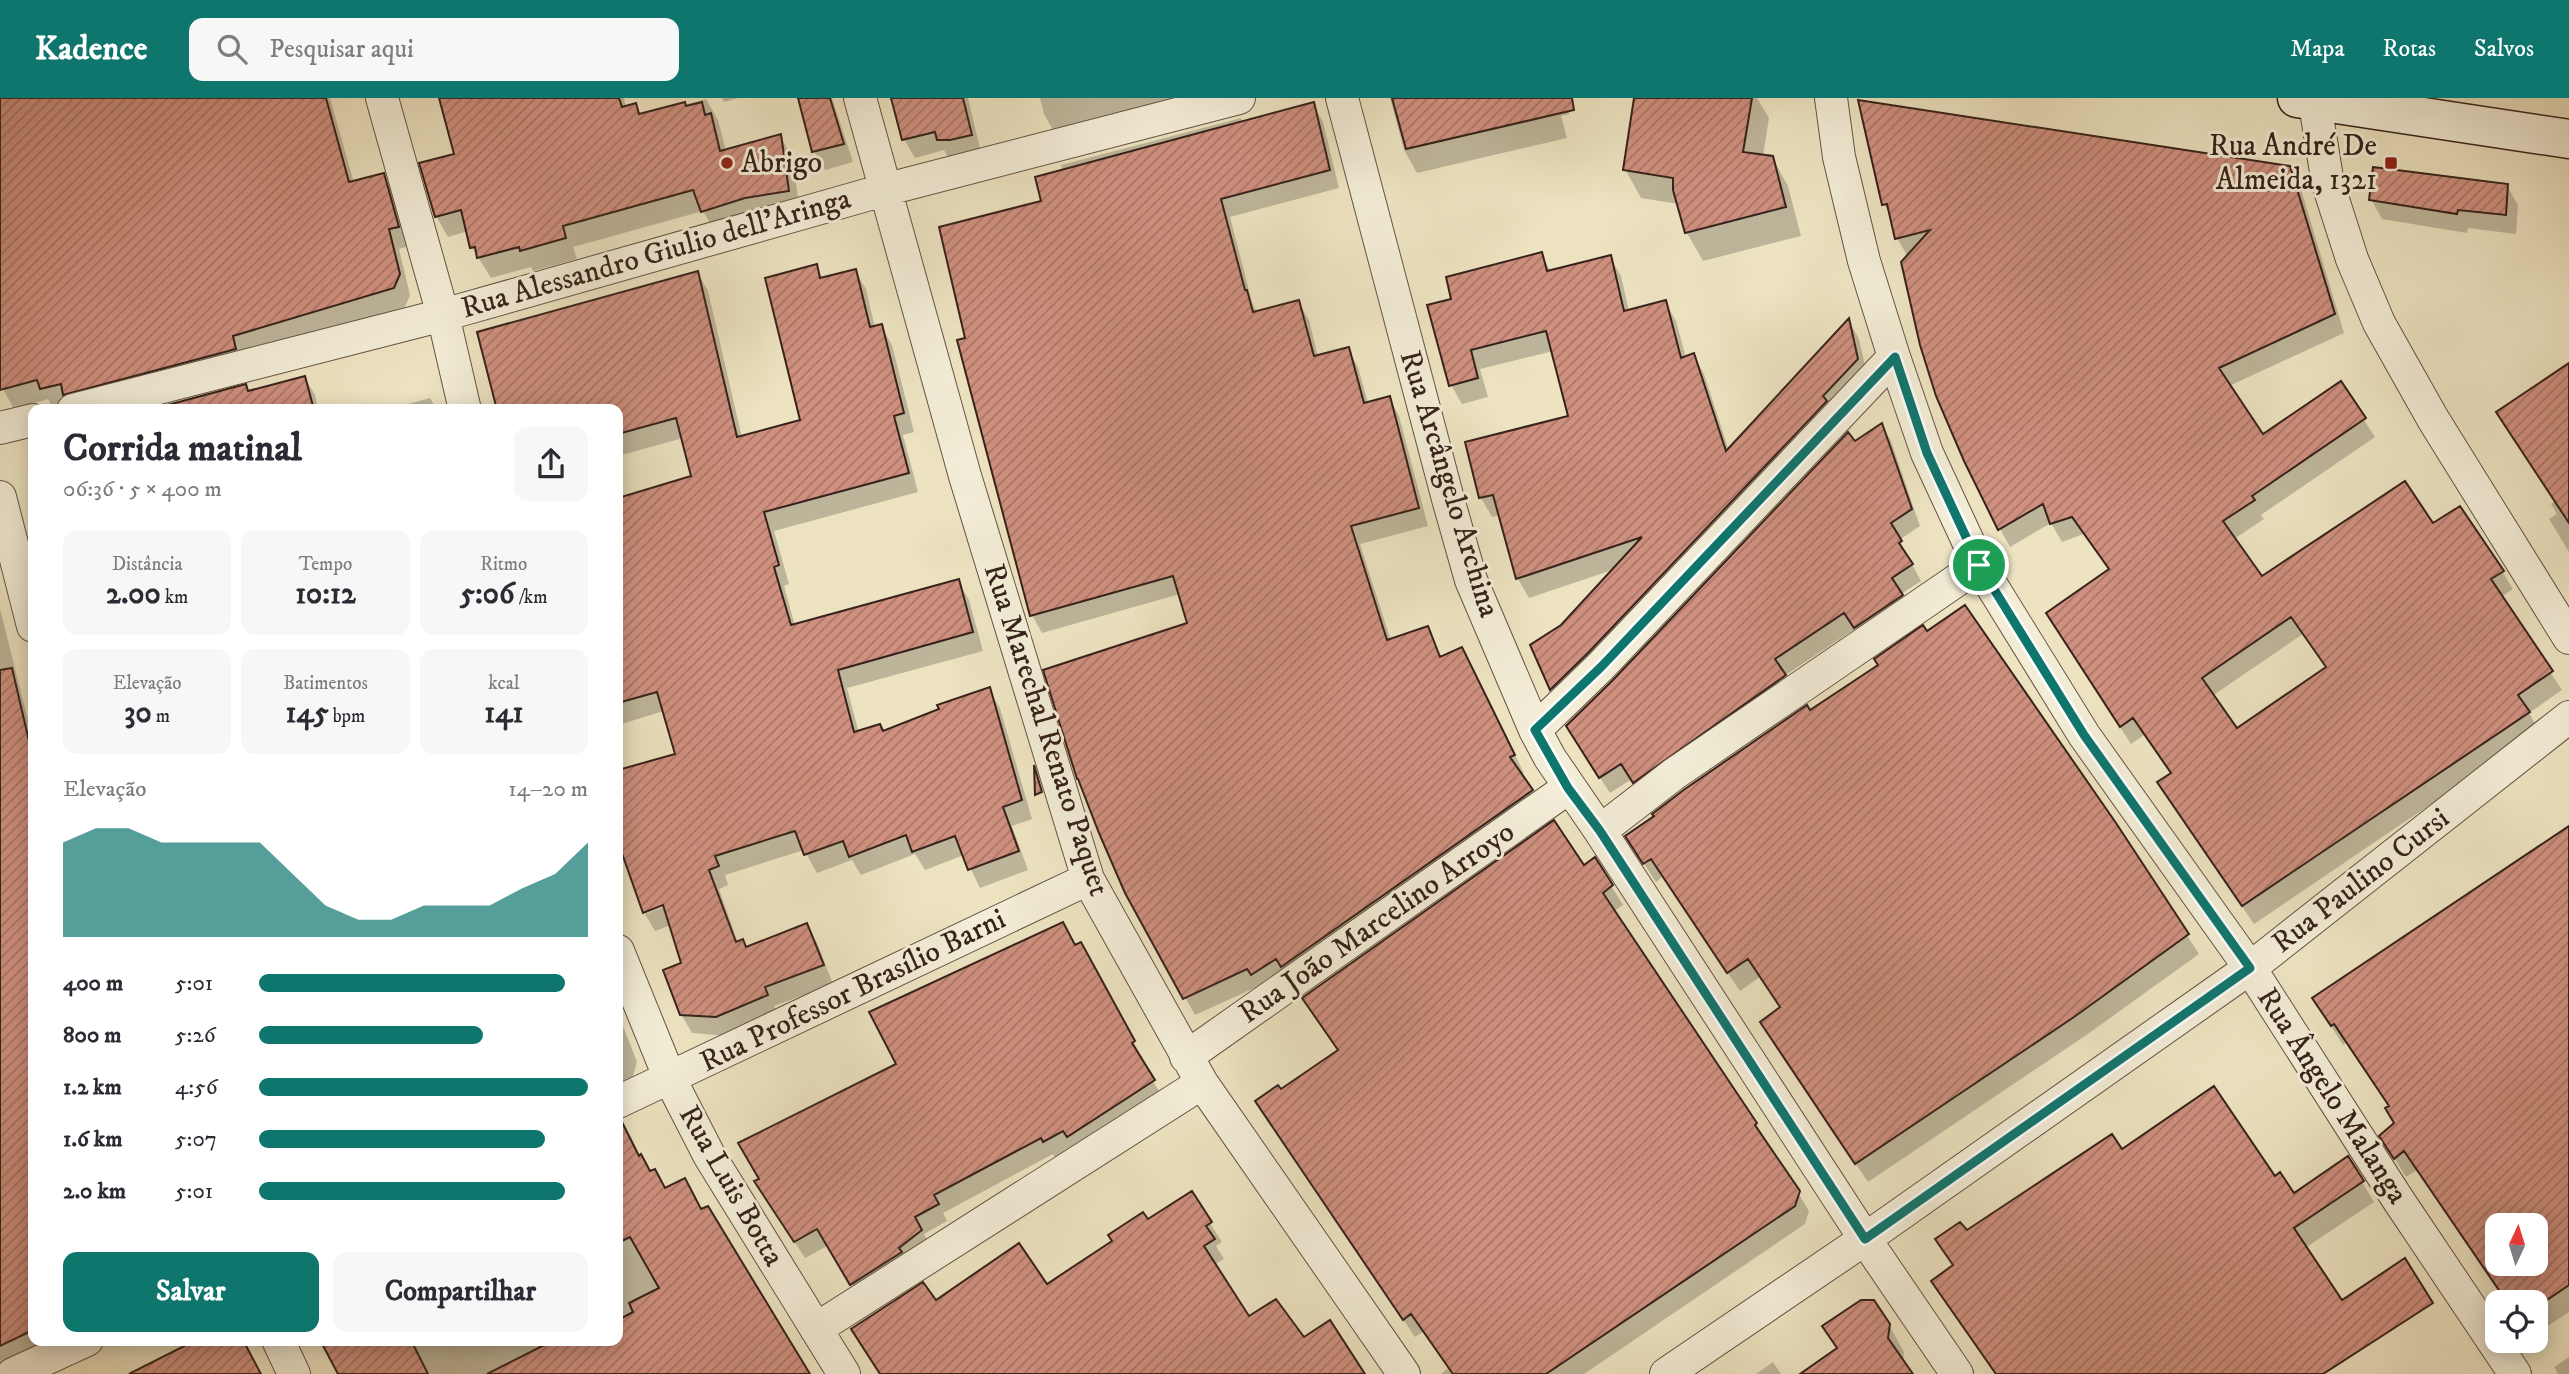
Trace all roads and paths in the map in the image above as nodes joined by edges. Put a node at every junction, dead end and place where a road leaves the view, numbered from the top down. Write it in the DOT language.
graph roads {
  1 [pos="382,98"];
  2 [pos="860,98"];
  3 [pos="1239,98"];
  4 [pos="1342,98"];
  5 [pos="1831,98"];
  6 [pos="2308,99"];
  7 [pos="2569,139"];
  8 [pos="884,190"];
  9 [pos="443,315"];
  10 [pos="1895,357"];
  11 [pos="96,404"];
  12 [pos="464,404"];
  13 [pos="28,421"];
  14 [pos="0,428"];
  15 [pos="0,497"];
  16 [pos="1979,565"];
  17 [pos="28,606"];
  18 [pos="2569,638"];
  19 [pos="2569,717"];
  20 [pos="1535,730"];
  21 [pos="1568,788"];
  22 [pos="1600,831"];
  23 [pos="1088,878"];
  24 [pos="623,963"];
  25 [pos="2250,968"];
  26 [pos="1194,1070"];
  27 [pos="670,1079"];
  28 [pos="623,1100"];
  29 [pos="1865,1239"];
  30 [pos="816,1329"];
  31 [pos="74,1346"];
  32 [pos="281,1346"];
  33 [pos="13,1374"];
  34 [pos="294,1374"];
  35 [pos="844,1374"];
  36 [pos="1404,1374"];
  37 [pos="1666,1374"];
  38 [pos="1956,1374"];
  39 [pos="2515,1374"];
  1 -- 9 [label="street"];
  2 -- 8 [label="street, Rua Marechal Renato Paquet"];
  3 -- 8 [label="street, Rua Alessandro Giulio dell'Aringa"];
  4 -- 20 [label="street, Rua Arcângelo Archina"];
  5 -- 10 [label="street, Rua Ângelo Malanga"];
  6 -- 7 [label="main road"];
  6 -- 18 [label="street"];
  8 -- 9 [label="street, Rua Alessandro Giulio dell'Aringa"];
  8 -- 23 [label="street, Rua Marechal Renato Paquet"];
  9 -- 11 [label="street, Rua Alessandro Giulio dell'Aringa"];
  9 -- 12 [label="street"];
  10 -- 16 [label="street, Rua Ângelo Malanga"];
  10 -- 20 [label="street"];
  13 -- 14 [label="street"];
  15 -- 17 [label="street"];
  16 -- 22 [label="street"];
  16 -- 25 [label="street, Rua Ângelo Malanga"];
  19 -- 25 [label="street, Rua Paulino Cursi"];
  20 -- 21 [label="street, Rua Arcângelo Archina"];
  21 -- 22 [label="street, Rua Arcângelo Archina"];
  21 -- 26 [label="street, Rua João Marcelino Arroyo"];
  22 -- 29 [label="street, Rua Arcângelo Archina"];
  23 -- 26 [label="street, Rua Marechal Renato Paquet"];
  23 -- 27 [label="street, Rua Professor Brasílio Barni"];
  24 -- 27 [label="street, Rua Luis Botta"];
  25 -- 29 [label="street, Rua Paulino Cursi"];
  25 -- 39 [label="street, Rua Ângelo Malanga"];
  26 -- 30 [label="street, Rua João Marcelino Arroyo"];
  26 -- 36 [label="street, Rua Marechal Renato Paquet"];
  27 -- 28 [label="street, Rua Professor Brasílio Barni"];
  27 -- 30 [label="street, Rua Luis Botta"];
  29 -- 37 [label="street, Rua Paulino Cursi"];
  29 -- 38 [label="street, Rua Arcângelo Archina"];
  30 -- 35 [label="street, Rua Luis Botta"];
  31 -- 33 [label="street"];
  32 -- 34 [label="street"];
}
